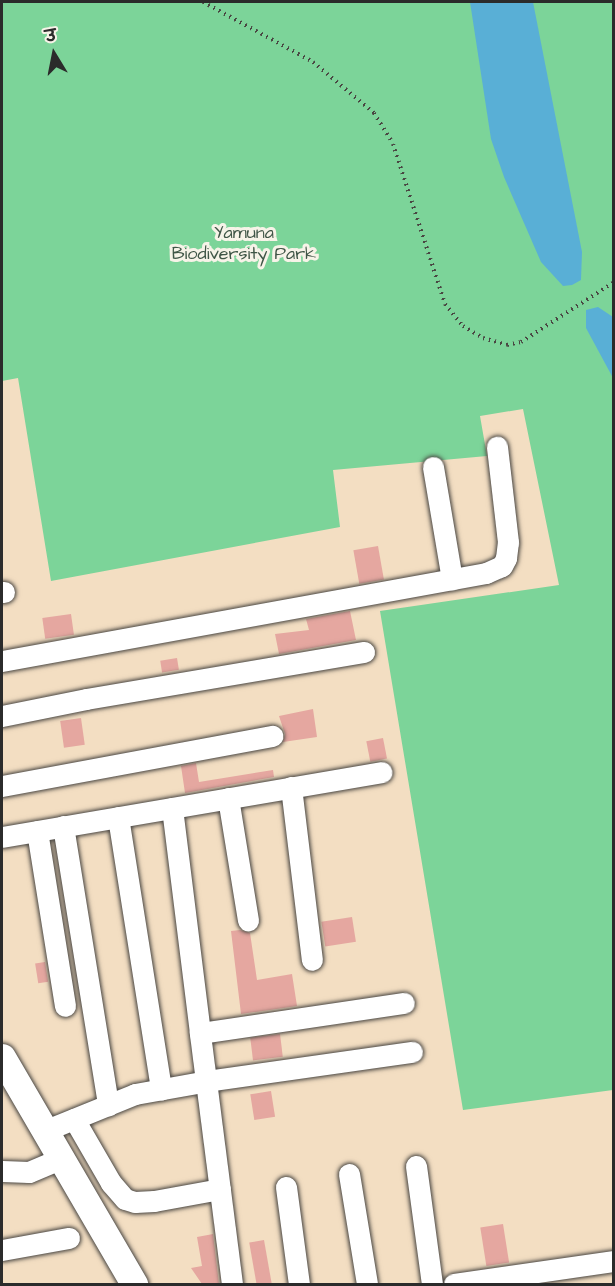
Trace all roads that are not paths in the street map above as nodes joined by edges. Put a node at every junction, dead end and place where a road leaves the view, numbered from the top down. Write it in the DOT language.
graph roads {
  1 [pos="497,447"];
  2 [pos="433,466"];
  3 [pos="453,579"];
  4 [pos="364,652"];
  5 [pos="2,661"];
  6 [pos="2,716"];
  7 [pos="272,736"];
  8 [pos="381,772"];
  9 [pos="2,786"];
  10 [pos="291,787"];
  11 [pos="228,798"];
  12 [pos="172,808"];
  13 [pos="118,817"];
  14 [pos="63,826"];
  15 [pos="37,831"];
  16 [pos="2,837"];
  17 [pos="248,920"];
  18 [pos="312,960"];
  19 [pos="404,1003"];
  20 [pos="65,1006"];
  21 [pos="200,1033"];
  22 [pos="412,1052"];
  23 [pos="2,1058"];
  24 [pos="207,1081"];
  25 [pos="161,1090"];
  26 [pos="108,1105"];
  27 [pos="74,1119"];
  28 [pos="44,1131"];
  29 [pos="60,1159"];
  30 [pos="416,1166"];
  31 [pos="2,1171"];
  32 [pos="349,1174"];
  33 [pos="286,1187"];
  34 [pos="220,1190"];
  35 [pos="69,1238"];
  36 [pos="2,1250"];
  37 [pos="614,1261"];
  38 [pos="134,1284"];
  39 [pos="232,1284"];
  40 [pos="299,1284"];
  41 [pos="367,1284"];
  42 [pos="432,1284"];
  43 [pos="454,1284"];
  1 -- 3 [label="street"];
  2 -- 3 [label="street"];
  3 -- 5 [label="street"];
  4 -- 6 [label="street"];
  7 -- 9 [label="street"];
  8 -- 10 [label="street"];
  10 -- 11 [label="street"];
  10 -- 18 [label="street"];
  11 -- 12 [label="street"];
  11 -- 17 [label="street"];
  12 -- 13 [label="street"];
  12 -- 21 [label="street"];
  13 -- 14 [label="street"];
  13 -- 25 [label="street"];
  14 -- 15 [label="street"];
  14 -- 26 [label="street"];
  15 -- 16 [label="street"];
  15 -- 20 [label="street"];
  19 -- 21 [label="street"];
  21 -- 24 [label="street"];
  22 -- 24 [label="street"];
  23 -- 28 [label="street"];
  24 -- 25 [label="street"];
  24 -- 34 [label="street"];
  25 -- 26 [label="street"];
  26 -- 27 [label="street"];
  27 -- 28 [label="street"];
  27 -- 34 [label="street"];
  28 -- 29 [label="street"];
  29 -- 31 [label="street"];
  29 -- 38 [label="street"];
  30 -- 42 [label="street"];
  32 -- 41 [label="street"];
  33 -- 40 [label="street"];
  34 -- 39 [label="street"];
  35 -- 36 [label="street"];
  37 -- 43 [label="street"];
}
